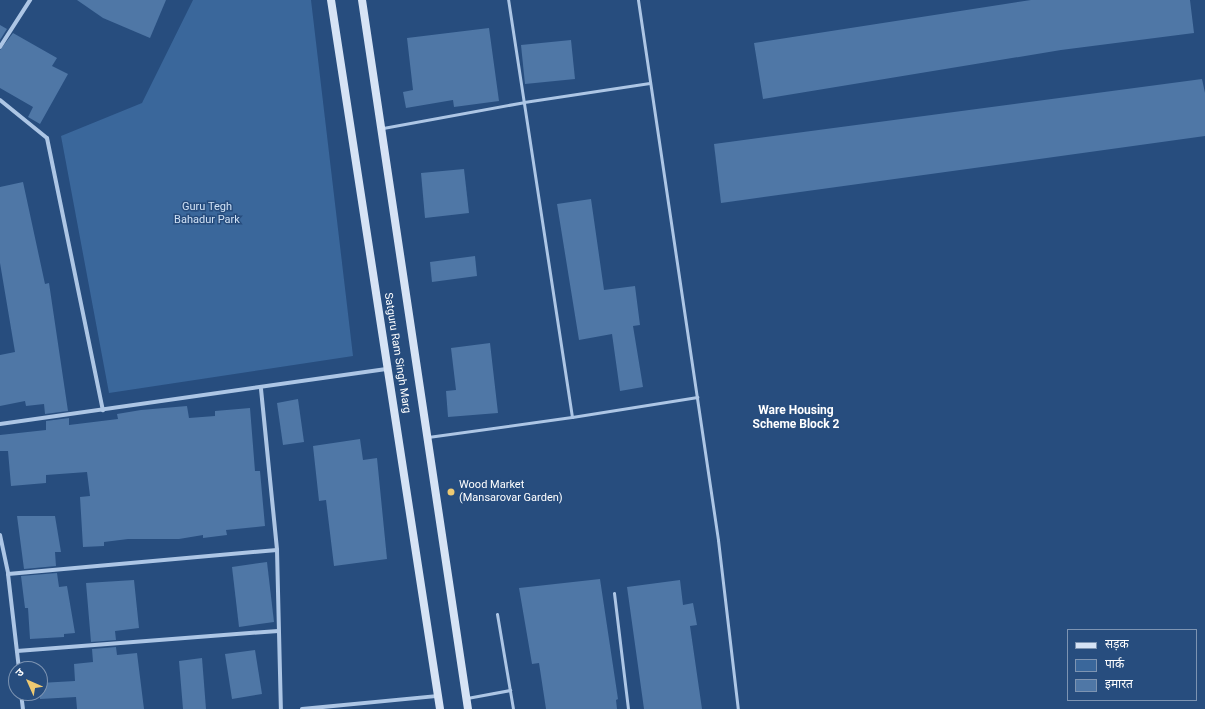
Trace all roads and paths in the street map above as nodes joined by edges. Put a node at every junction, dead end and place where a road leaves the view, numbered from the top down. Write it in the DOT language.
graph roads {
  1 [pos="30,0"];
  2 [pos="331,0"];
  3 [pos="362,0"];
  4 [pos="508,0"];
  5 [pos="638,0"];
  6 [pos="0,47"];
  7 [pos="650,83"];
  8 [pos="0,100"];
  9 [pos="524,102"];
  10 [pos="381,129"];
  11 [pos="388,369"];
  12 [pos="261,389"];
  13 [pos="697,397"];
  14 [pos="103,410"];
  15 [pos="572,416"];
  16 [pos="0,424"];
  17 [pos="428,437"];
  18 [pos="0,535"];
  19 [pos="277,550"];
  20 [pos="8,574"];
  21 [pos="614,593"];
  22 [pos="497,614"];
  23 [pos="278,631"];
  24 [pos="17,651"];
  25 [pos="18,661"];
  26 [pos="510,690"];
  27 [pos="438,696"];
  28 [pos="467,698"];
  29 [pos="348,707"];
  30 [pos="281,709"];
  31 [pos="302,709"];
  32 [pos="440,709"];
  33 [pos="468,709"];
  34 [pos="513,709"];
  35 [pos="628,709"];
  36 [pos="738,709"];
  1 -- 6 [label="street"];
  2 -- 11 [label="main road, Satguru Ram Singh Marg"];
  3 -- 10 [label="main road, Satguru Ram Singh Marg"];
  4 -- 9 [label="lane"];
  5 -- 7 [label="lane"];
  7 -- 9 [label="lane"];
  7 -- 13 [label="lane"];
  8 -- 14 [label="street"];
  9 -- 10 [label="lane"];
  9 -- 15 [label="lane"];
  10 -- 17 [label="main road, Satguru Ram Singh Marg"];
  11 -- 12 [label="street"];
  11 -- 27 [label="main road, Satguru Ram Singh Marg"];
  12 -- 14 [label="street"];
  12 -- 19 [label="street"];
  13 -- 15 [label="lane"];
  13 -- 36 [label="lane"];
  14 -- 16 [label="street"];
  15 -- 17 [label="lane"];
  17 -- 28 [label="main road, Satguru Ram Singh Marg"];
  18 -- 20 [label="street"];
  19 -- 20 [label="street"];
  19 -- 23 [label="street"];
  20 -- 24 [label="street"];
  21 -- 35 [label="lane"];
  22 -- 26 [label="lane"];
  23 -- 24 [label="street"];
  23 -- 30 [label="street"];
  24 -- 25 [label="street"];
  26 -- 28 [label="lane"];
  26 -- 34 [label="lane"];
  27 -- 29 [label="street"];
  27 -- 32 [label="main road, Satguru Ram Singh Marg"];
  28 -- 33 [label="main road, Satguru Ram Singh Marg"];
  29 -- 31 [label="street"];
}
